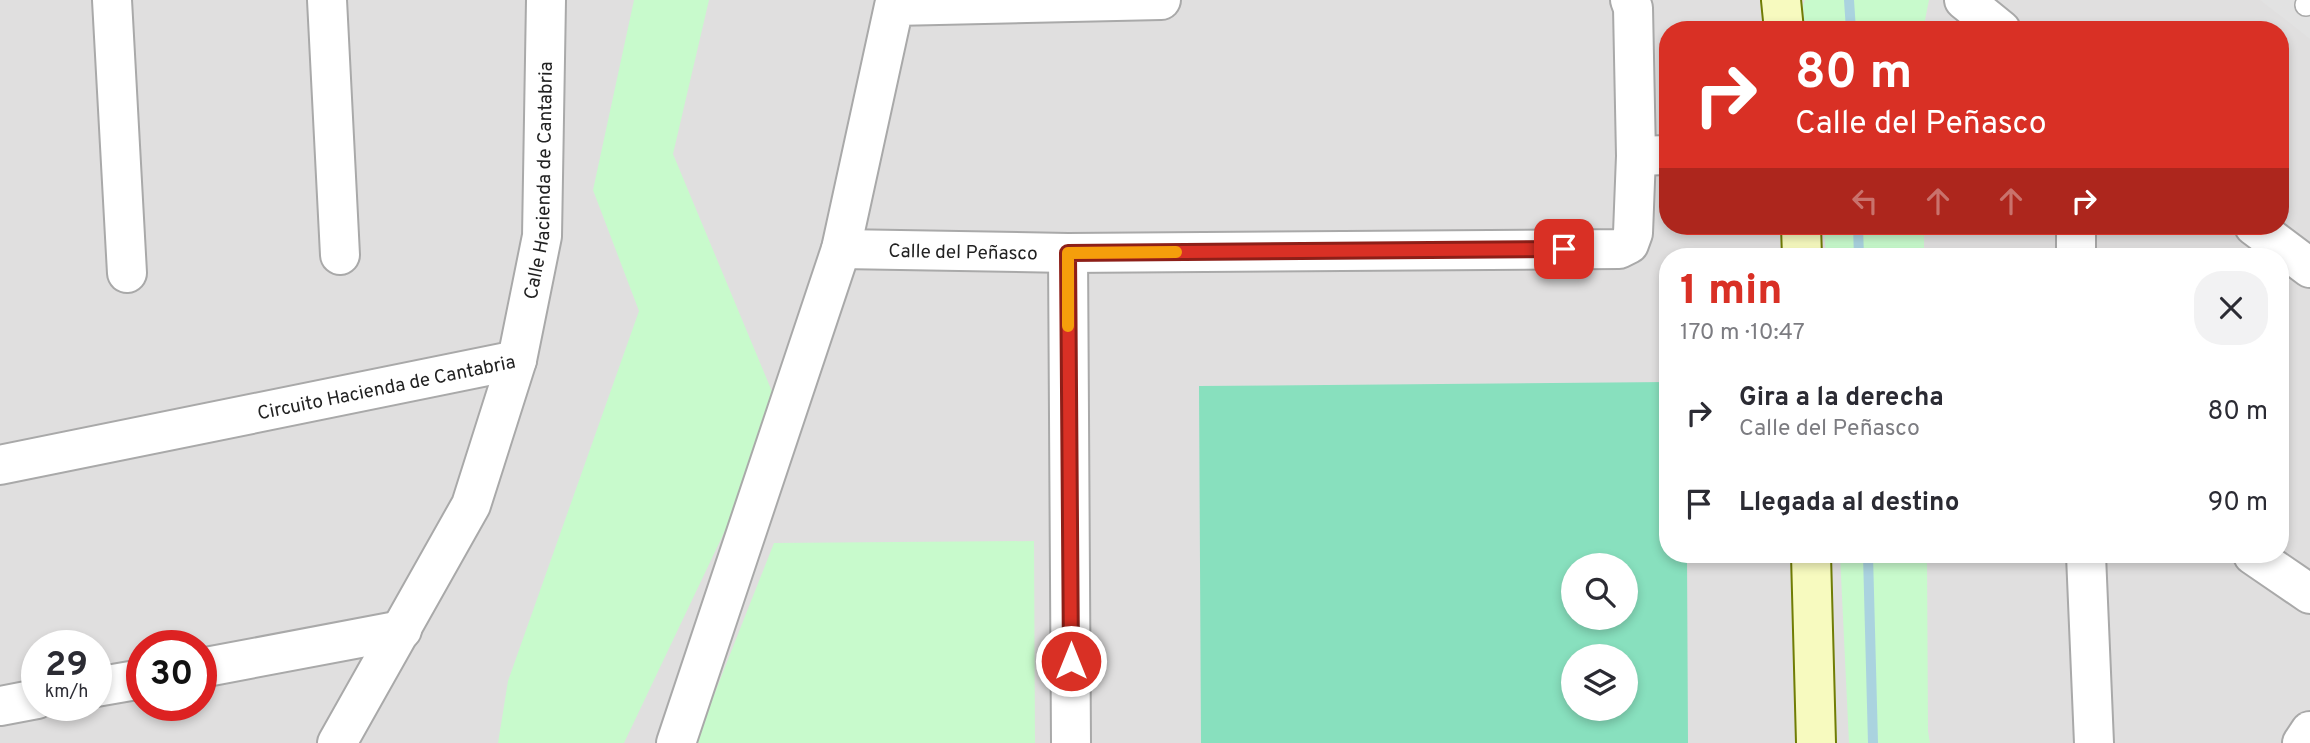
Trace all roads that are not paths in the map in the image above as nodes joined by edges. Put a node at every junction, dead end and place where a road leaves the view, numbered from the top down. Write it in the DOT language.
graph roads {
  1 [pos="112,0"];
  2 [pos="327,0"];
  3 [pos="547,0"];
  4 [pos="1161,0"];
  5 [pos="1630,0"];
  6 [pos="1781,0"];
  7 [pos="1964,0"];
  8 [pos="1783,21"];
  9 [pos="1990,21"];
  10 [pos="1651,84"];
  11 [pos="1652,155"];
  12 [pos="2266,235"];
  13 [pos="2283,248"];
  14 [pos="841,249"];
  15 [pos="2289,252"];
  16 [pos="1068,253"];
  17 [pos="340,255"];
  18 [pos="2310,268"];
  19 [pos="127,272"];
  20 [pos="517,360"];
  21 [pos="0,465"];
  22 [pos="1811,563"];
  23 [pos="2086,563"];
  24 [pos="2265,563"];
  25 [pos="2310,594"];
  26 [pos="401,630"];
  27 [pos="217,665"];
  28 [pos="21,702"];
  29 [pos="0,706"];
  30 [pos="2310,731"];
  31 [pos="337,743"];
  32 [pos="676,743"];
  33 [pos="1071,743"];
  34 [pos="1815,743"];
  35 [pos="2094,743"];
  36 [pos="2302,743"];
  1 -- 19 [label="street"];
  2 -- 17 [label="street"];
  3 -- 20 [label="street, Calle Hacienda de Cantabria"];
  4 -- 14 [label="street"];
  5 -- 10 [label="street"];
  6 -- 8 [label="street"];
  7 -- 9 [label="street"];
  10 -- 11 [label="street"];
  11 -- 16 [label="street, Calle del Peñasco"];
  12 -- 13 [label="street"];
  14 -- 16 [label="street, Calle del Peñasco"];
  14 -- 32 [label="street"];
  15 -- 18 [label="street"];
  16 -- 33 [label="street"];
  20 -- 21 [label="street, Circuito Hacienda de Cantabria"];
  20 -- 26 [label="street, Circuito Hacienda de Cantabria"];
  22 -- 34 [label="street"];
  23 -- 35 [label="street"];
  24 -- 25 [label="street"];
  26 -- 27 [label="street"];
  26 -- 31 [label="street, Circuito Hacienda de Cantabria"];
  28 -- 29 [label="street"];
  30 -- 36 [label="street"];
}
